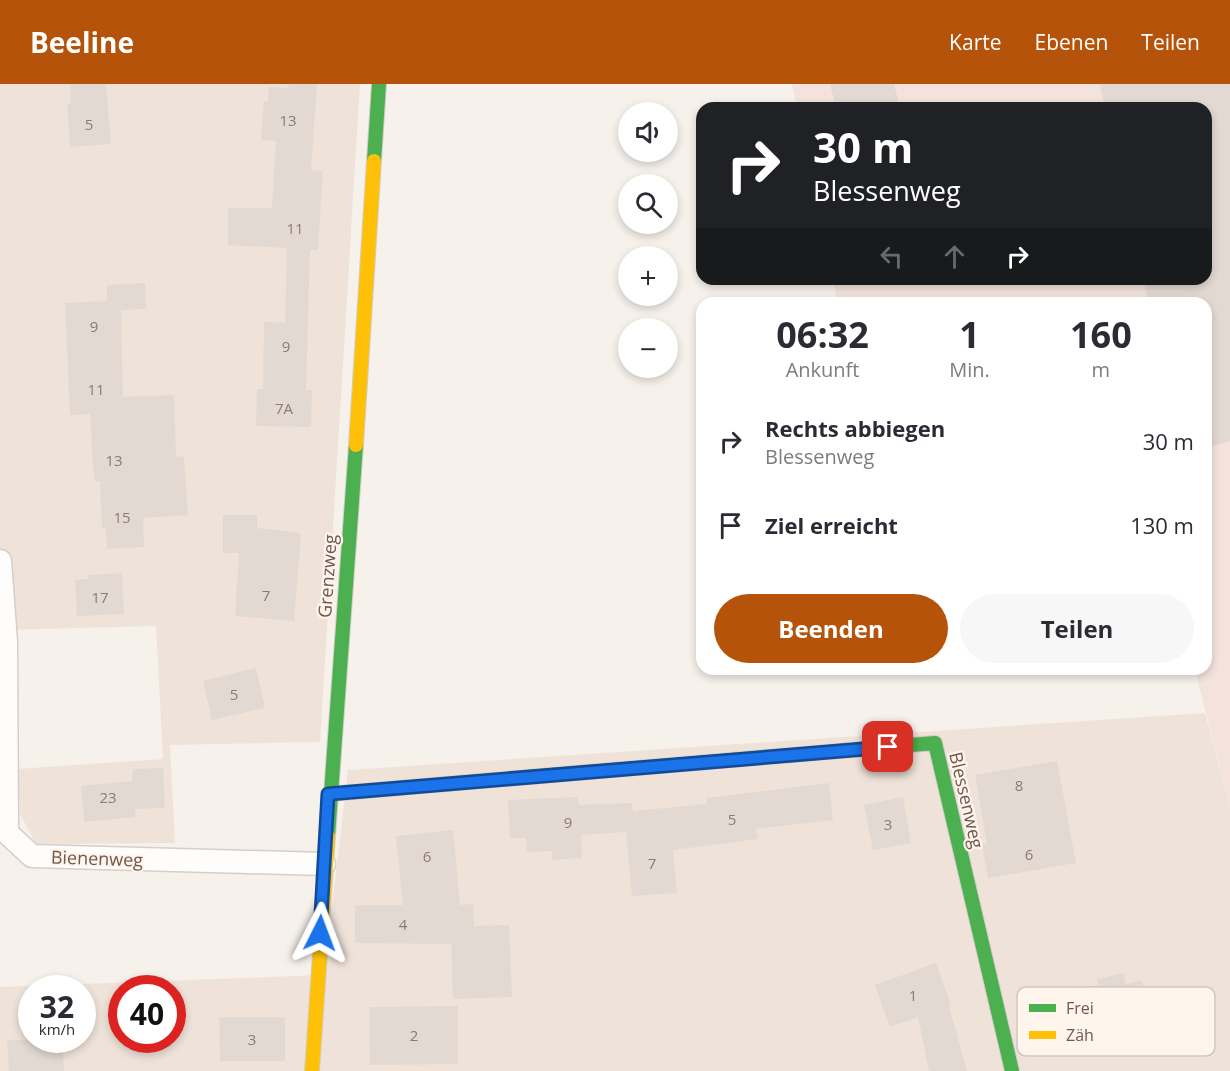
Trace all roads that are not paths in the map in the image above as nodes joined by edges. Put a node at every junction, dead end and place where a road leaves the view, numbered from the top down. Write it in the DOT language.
graph roads {
  1 [pos="379,84"];
  2 [pos="0,561"];
  3 [pos="328,794"];
  4 [pos="324,864"];
  5 [pos="312,1071"];
  6 [pos="1012,1071"];
  1 -- 3 [label="street, Grenzweg"];
  2 -- 4 [label="street, Bienenweg"];
  3 -- 4 [label="street, Grenzweg"];
  3 -- 6 [label="street, Blessenweg"];
  4 -- 5 [label="street, Grenzweg"];
}
